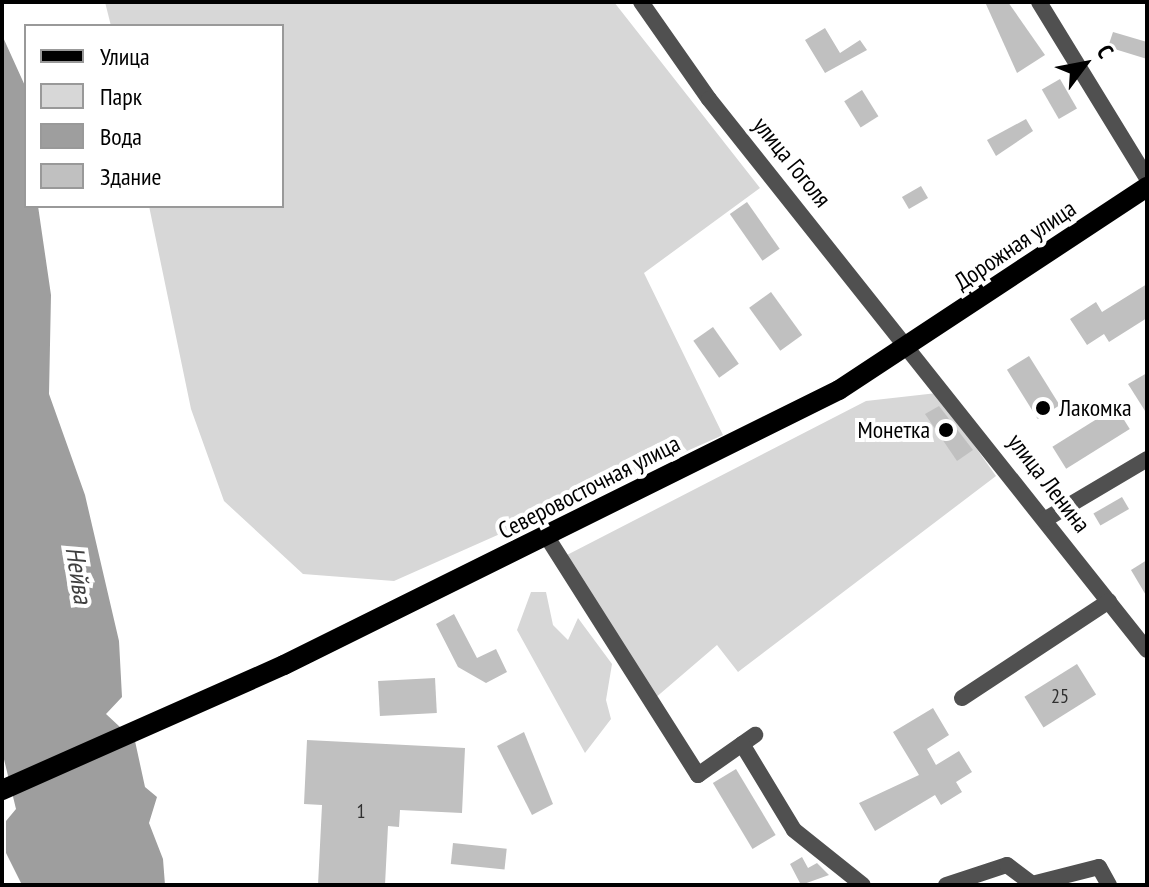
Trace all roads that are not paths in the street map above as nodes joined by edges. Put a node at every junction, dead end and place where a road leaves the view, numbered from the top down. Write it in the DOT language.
graph roads {
  1 [pos="641,2"];
  2 [pos="1039,2"];
  3 [pos="1147,178"];
  4 [pos="1147,187"];
  5 [pos="912,347"];
  6 [pos="1147,459"];
  7 [pos="1046,519"];
  8 [pos="547,537"];
  9 [pos="1109,601"];
  10 [pos="1147,650"];
  11 [pos="962,698"];
  12 [pos="2,790"];
  13 [pos="863,885"];
  14 [pos="946,885"];
  15 [pos="1109,885"];
  1 -- 5 [label="street, улица Гоголя"];
  2 -- 3 [label="street"];
  4 -- 5 [label="main road, Дорожная улица"];
  5 -- 7 [label="street, улица Ленина"];
  5 -- 8 [label="main road, Северовосточная улица"];
  6 -- 7 [label="street"];
  7 -- 9 [label="street, улица Ленина"];
  8 -- 12 [label="main road, Северовосточная улица"];
  8 -- 13 [label="street"];
  9 -- 10 [label="street, улица Ленина"];
  9 -- 11 [label="street"];
  14 -- 15 [label="street"];
}
